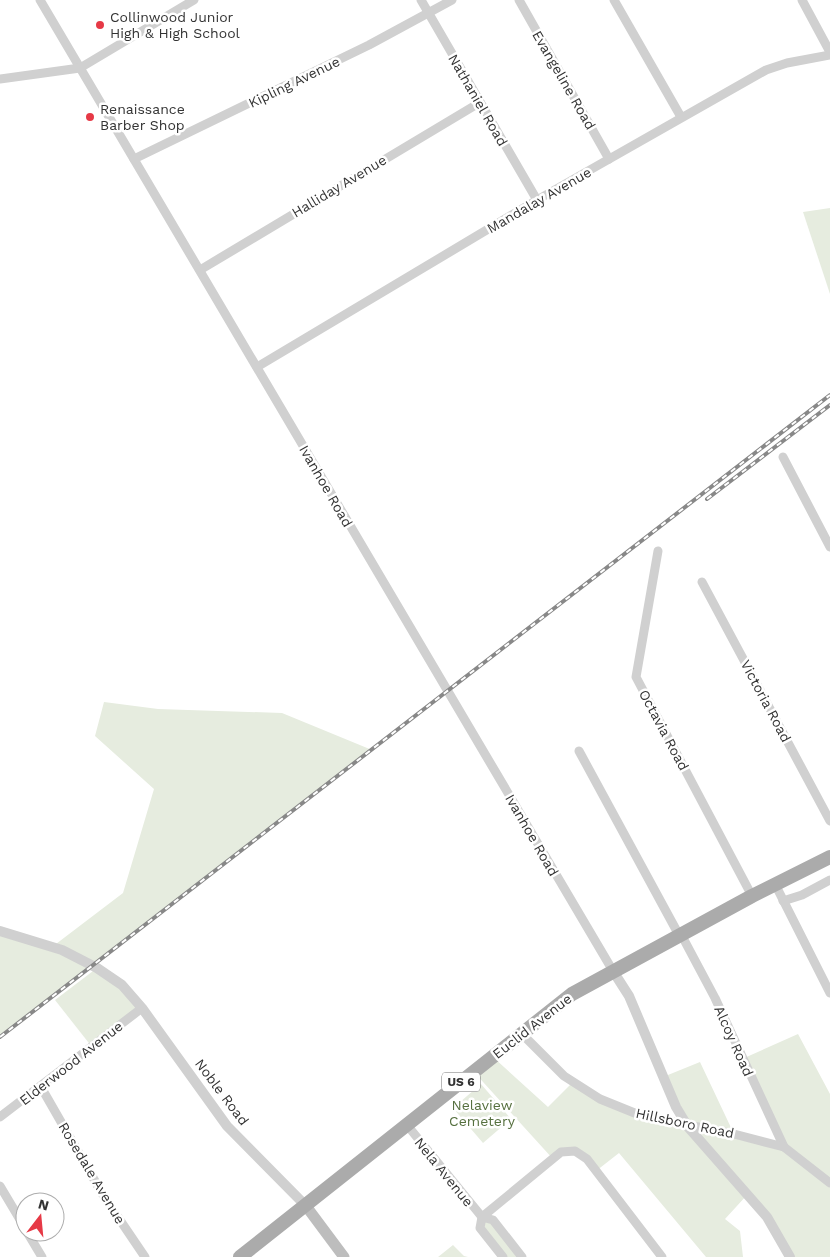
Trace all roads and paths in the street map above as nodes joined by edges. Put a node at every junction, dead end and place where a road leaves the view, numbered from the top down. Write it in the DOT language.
graph roads {
  1 [pos="40,0"];
  2 [pos="194,0"];
  3 [pos="421,0"];
  4 [pos="452,0"];
  5 [pos="519,0"];
  6 [pos="614,0"];
  7 [pos="802,0"];
  8 [pos="428,13"];
  9 [pos="830,54"];
  10 [pos="80,68"];
  11 [pos="0,79"];
  12 [pos="479,103"];
  13 [pos="680,117"];
  14 [pos="134,159"];
  15 [pos="609,159"];
  16 [pos="536,200"];
  17 [pos="200,270"];
  18 [pos="257,367"];
  19 [pos="783,457"];
  20 [pos="830,547"];
  21 [pos="658,551"];
  22 [pos="702,582"];
  23 [pos="579,751"];
  24 [pos="830,821"];
  25 [pos="830,857"];
  26 [pos="830,880"];
  27 [pos="775,884"];
  28 [pos="752,896"];
  29 [pos="784,901"];
  30 [pos="0,931"];
  31 [pos="681,936"];
  32 [pos="613,972"];
  33 [pos="830,993"];
  34 [pos="142,1008"];
  35 [pos="522,1034"];
  36 [pos="41,1087"];
  37 [pos="0,1118"];
  38 [pos="407,1125"];
  39 [pos="688,1127"];
  40 [pos="784,1147"];
  41 [pos="830,1183"];
  42 [pos="0,1186"];
  43 [pos="306,1206"];
  44 [pos="15,1211"];
  45 [pos="482,1217"];
  46 [pos="33,1242"];
  47 [pos="42,1257"];
  48 [pos="145,1257"];
  49 [pos="240,1257"];
  50 [pos="344,1257"];
  51 [pos="503,1257"];
  52 [pos="522,1257"];
  53 [pos="662,1257"];
  54 [pos="790,1257"];
  1 -- 10 [label="street, Ivanhoe Road"];
  2 -- 10 [label="street"];
  3 -- 8 [label="street, Nathaniel Road"];
  4 -- 8 [label="street, Kipling Avenue"];
  5 -- 15 [label="street, Evangeline Road"];
  6 -- 13 [label="street"];
  7 -- 9 [label="street"];
  8 -- 12 [label="street, Nathaniel Road"];
  8 -- 14 [label="street, Kipling Avenue"];
  9 -- 13 [label="street, Mandalay Avenue"];
  10 -- 11 [label="street"];
  10 -- 14 [label="street, Ivanhoe Road"];
  12 -- 16 [label="street, Nathaniel Road"];
  12 -- 17 [label="street, Halliday Avenue"];
  13 -- 15 [label="street, Mandalay Avenue"];
  14 -- 17 [label="street, Ivanhoe Road"];
  15 -- 16 [label="street, Mandalay Avenue"];
  16 -- 18 [label="street, Mandalay Avenue"];
  17 -- 18 [label="street, Ivanhoe Road"];
  18 -- 32 [label="street, Ivanhoe Road"];
  19 -- 20 [label="street"];
  21 -- 28 [label="street, Octavia Road"];
  22 -- 24 [label="street, Victoria Road"];
  23 -- 31 [label="street, Alcoy Road"];
  25 -- 27 [label="main road, Euclid Avenue / US 6"];
  26 -- 29 [label="street"];
  27 -- 28 [label="main road, Euclid Avenue / US 6"];
  27 -- 29 [label="street"];
  28 -- 31 [label="main road, Euclid Avenue / US 6"];
  29 -- 33 [label="street"];
  30 -- 34 [label="street, Noble Road"];
  31 -- 32 [label="main road, Euclid Avenue / US 6"];
  31 -- 40 [label="street, Alcoy Road"];
  32 -- 35 [label="main road, Euclid Avenue / US 6"];
  32 -- 39 [label="street"];
  34 -- 36 [label="street, Elderwood Avenue"];
  34 -- 43 [label="street, Noble Road"];
  35 -- 38 [label="main road, Euclid Avenue / US 6"];
  35 -- 39 [label="street, Hillsboro Road"];
  36 -- 37 [label="street, Elderwood Avenue"];
  36 -- 48 [label="street, Rosedale Avenue"];
  38 -- 43 [label="main road, Euclid Avenue / US 6"];
  38 -- 45 [label="street, Nela Avenue"];
  39 -- 40 [label="street, Hillsboro Road"];
  39 -- 54 [label="street"];
  40 -- 41 [label="street, Hillsboro Road"];
  42 -- 44 [label="street"];
  43 -- 49 [label="main road, Euclid Avenue / US 6"];
  43 -- 50 [label="main road, Noble Road"];
  45 -- 51 [label="street, Nela Avenue"];
  45 -- 52 [label="street, Nela Avenue"];
  45 -- 53 [label="street"];
  46 -- 47 [label="street"];
}
